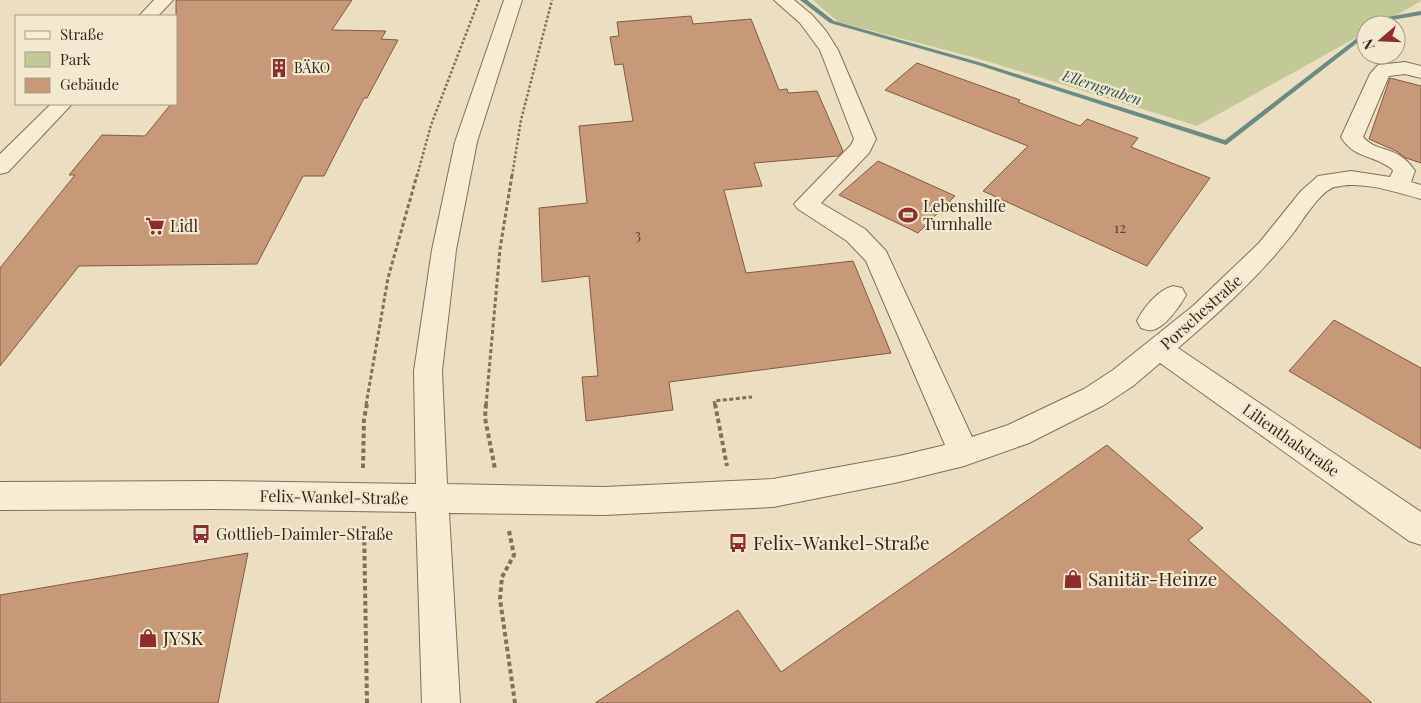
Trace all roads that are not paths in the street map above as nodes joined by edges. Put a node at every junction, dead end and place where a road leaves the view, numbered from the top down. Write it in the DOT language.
graph roads {
  1 [pos="164,0"];
  2 [pos="513,0"];
  3 [pos="783,0"];
  4 [pos="149,15"];
  5 [pos="1421,72"];
  6 [pos="61,105"];
  7 [pos="0,167"];
  8 [pos="1409,189"];
  9 [pos="1173,295"];
  10 [pos="1150,321"];
  11 [pos="1160,349"];
  12 [pos="964,453"];
  13 [pos="0,496"];
  14 [pos="432,499"];
  15 [pos="1421,530"];
  16 [pos="441,703"];
  1 -- 4 [label="street"];
  2 -- 14 [label="street"];
  3 -- 12 [label="street"];
  5 -- 8 [label="street"];
  6 -- 7 [label="street"];
  8 -- 11 [label="street, Porschestraße"];
  9 -- 10 [label="street"];
  11 -- 12 [label="street, Porschestraße"];
  11 -- 15 [label="street, Lilienthalstraße"];
  12 -- 14 [label="street, Felix-Wankel-Straße"];
  13 -- 14 [label="street, Felix-Wankel-Straße"];
  14 -- 16 [label="street"];
}
